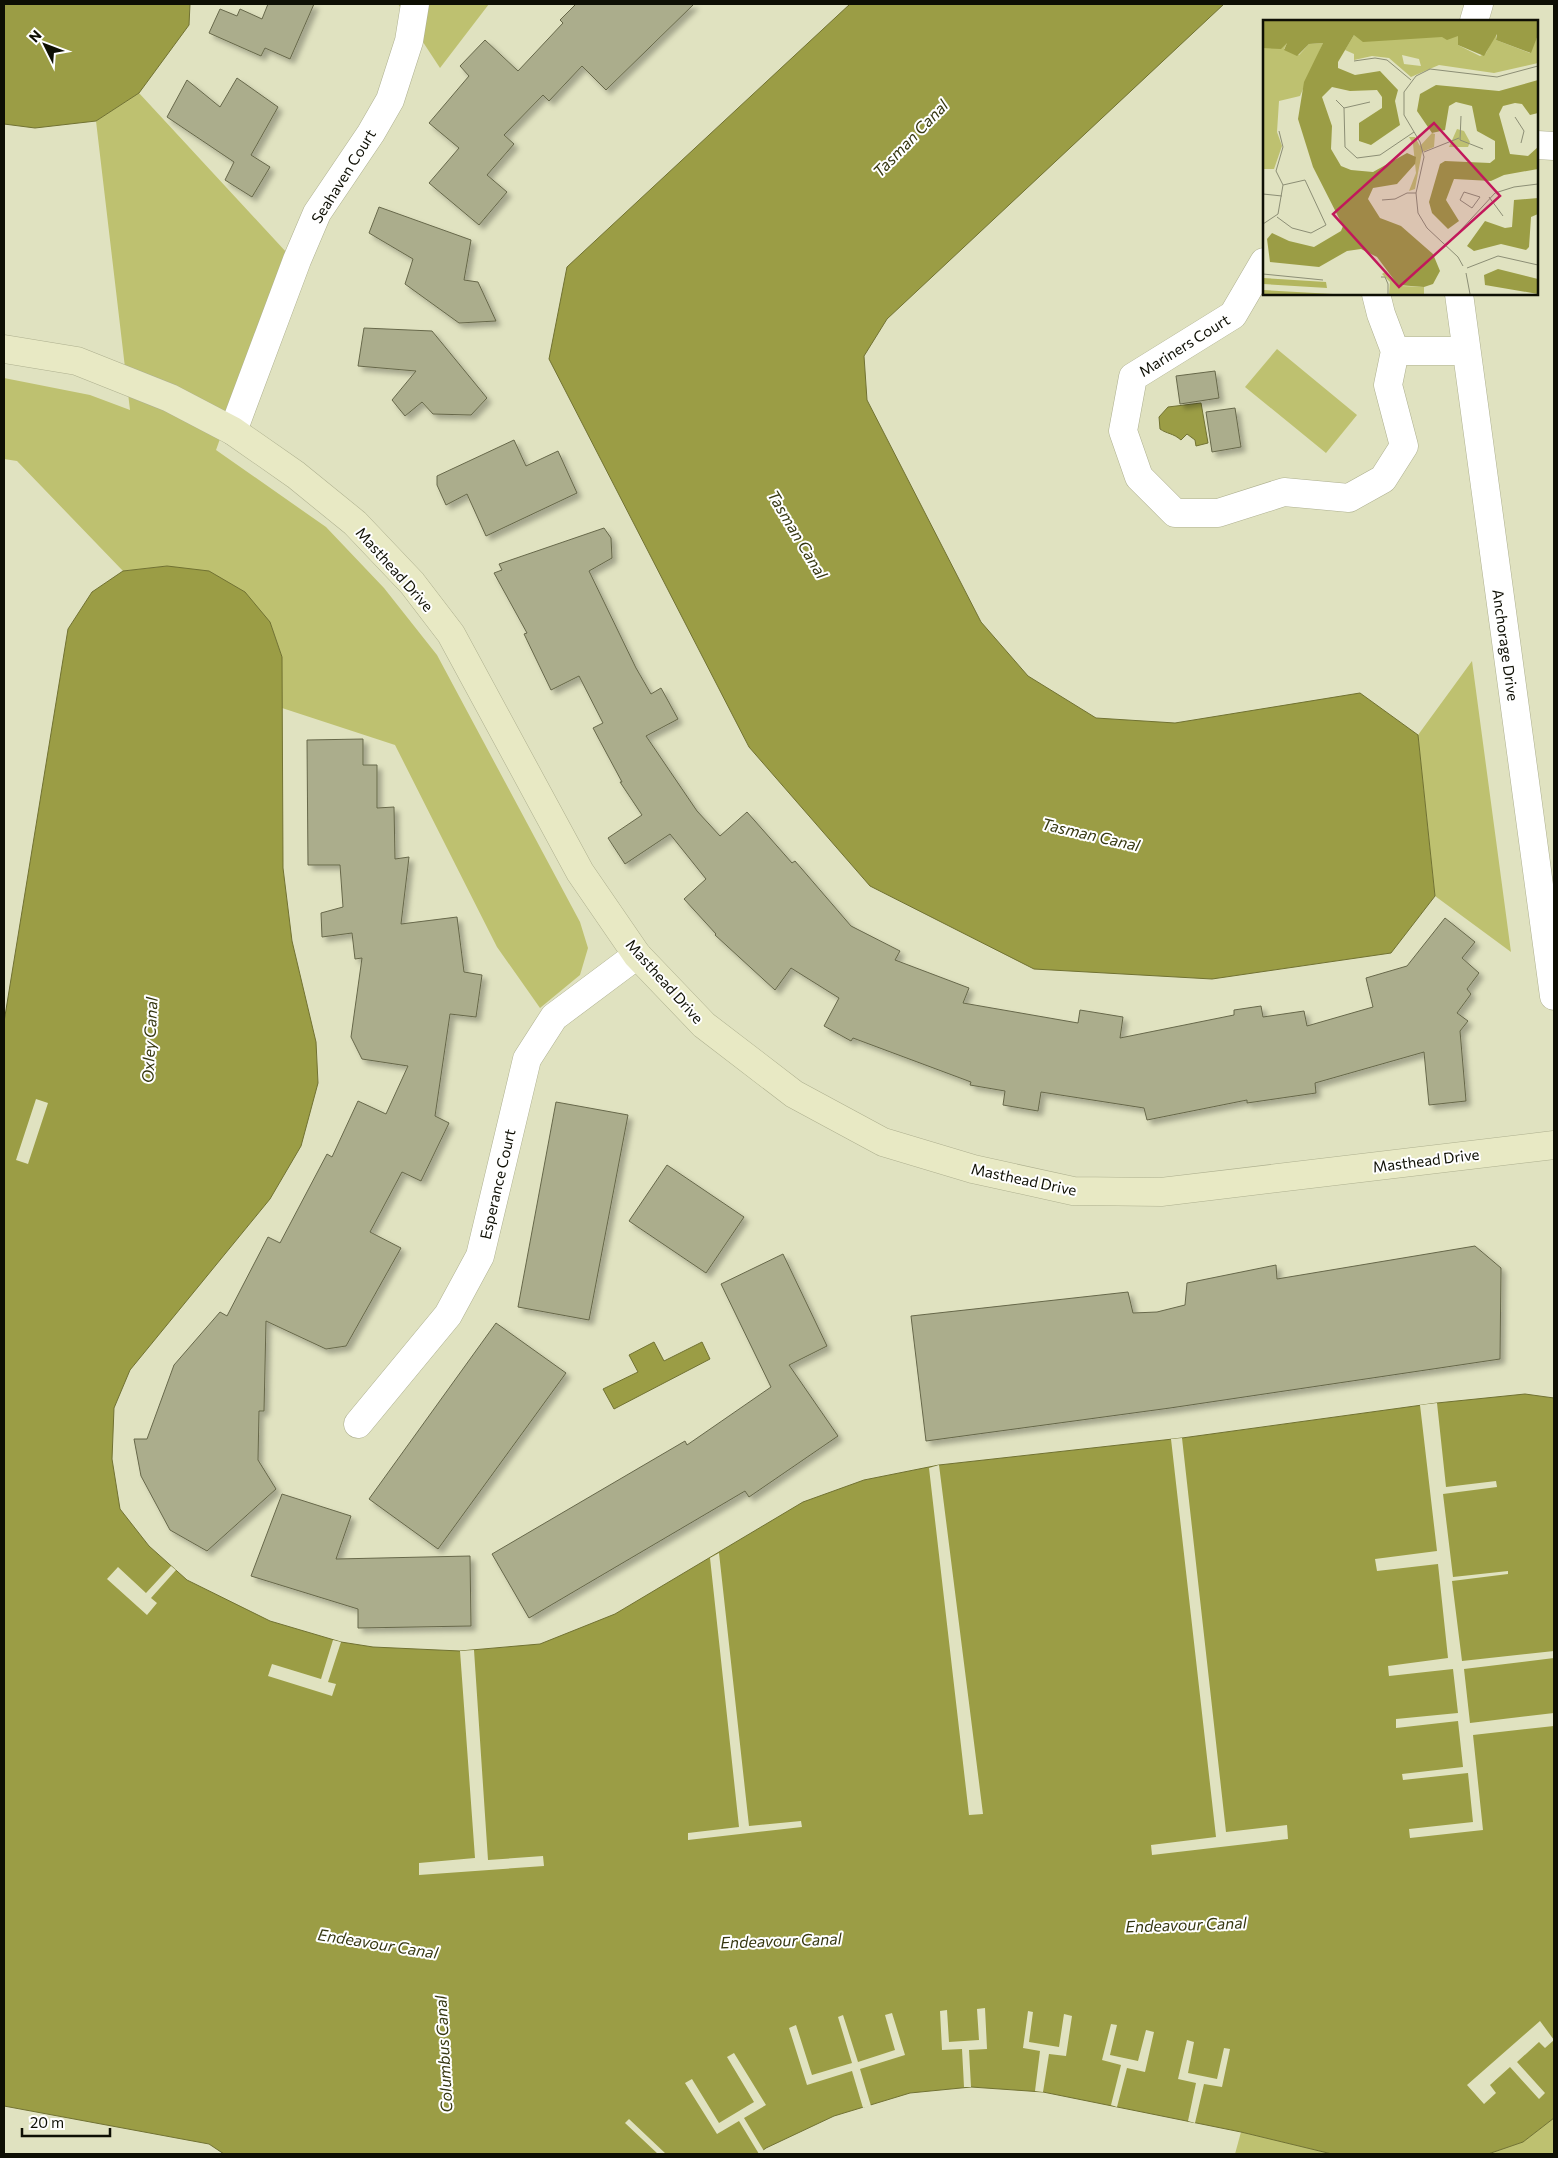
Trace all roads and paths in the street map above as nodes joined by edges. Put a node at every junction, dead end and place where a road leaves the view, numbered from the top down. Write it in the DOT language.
graph roads {
  1 [pos="415,4"];
  2 [pos="1479,4"];
  3 [pos="1474,20"];
  4 [pos="1538,145"];
  5 [pos="1554,146"];
  6 [pos="1263,264"];
  7 [pos="1376,295"];
  8 [pos="1459,295"];
  9 [pos="4,349"];
  10 [pos="1395,351"];
  11 [pos="1466,351"];
  12 [pos="233,431"];
  13 [pos="637,955"];
  14 [pos="1554,996"];
  15 [pos="1554,1145"];
  16 [pos="358,1424"];
  1 -- 12 [label="street, Seahaven Court"];
  2 -- 3 [label="street"];
  4 -- 5 [label="street"];
  6 -- 10 [label="street, Mariners Court"];
  7 -- 10 [label="street"];
  8 -- 11 [label="street, Anchorage Drive"];
  9 -- 12 [label="street, Masthead Drive"];
  10 -- 11 [label="street"];
  11 -- 14 [label="street, Anchorage Drive"];
  12 -- 13 [label="street, Masthead Drive"];
  13 -- 15 [label="street, Masthead Drive"];
  13 -- 16 [label="street, Esperance Court"];
}
